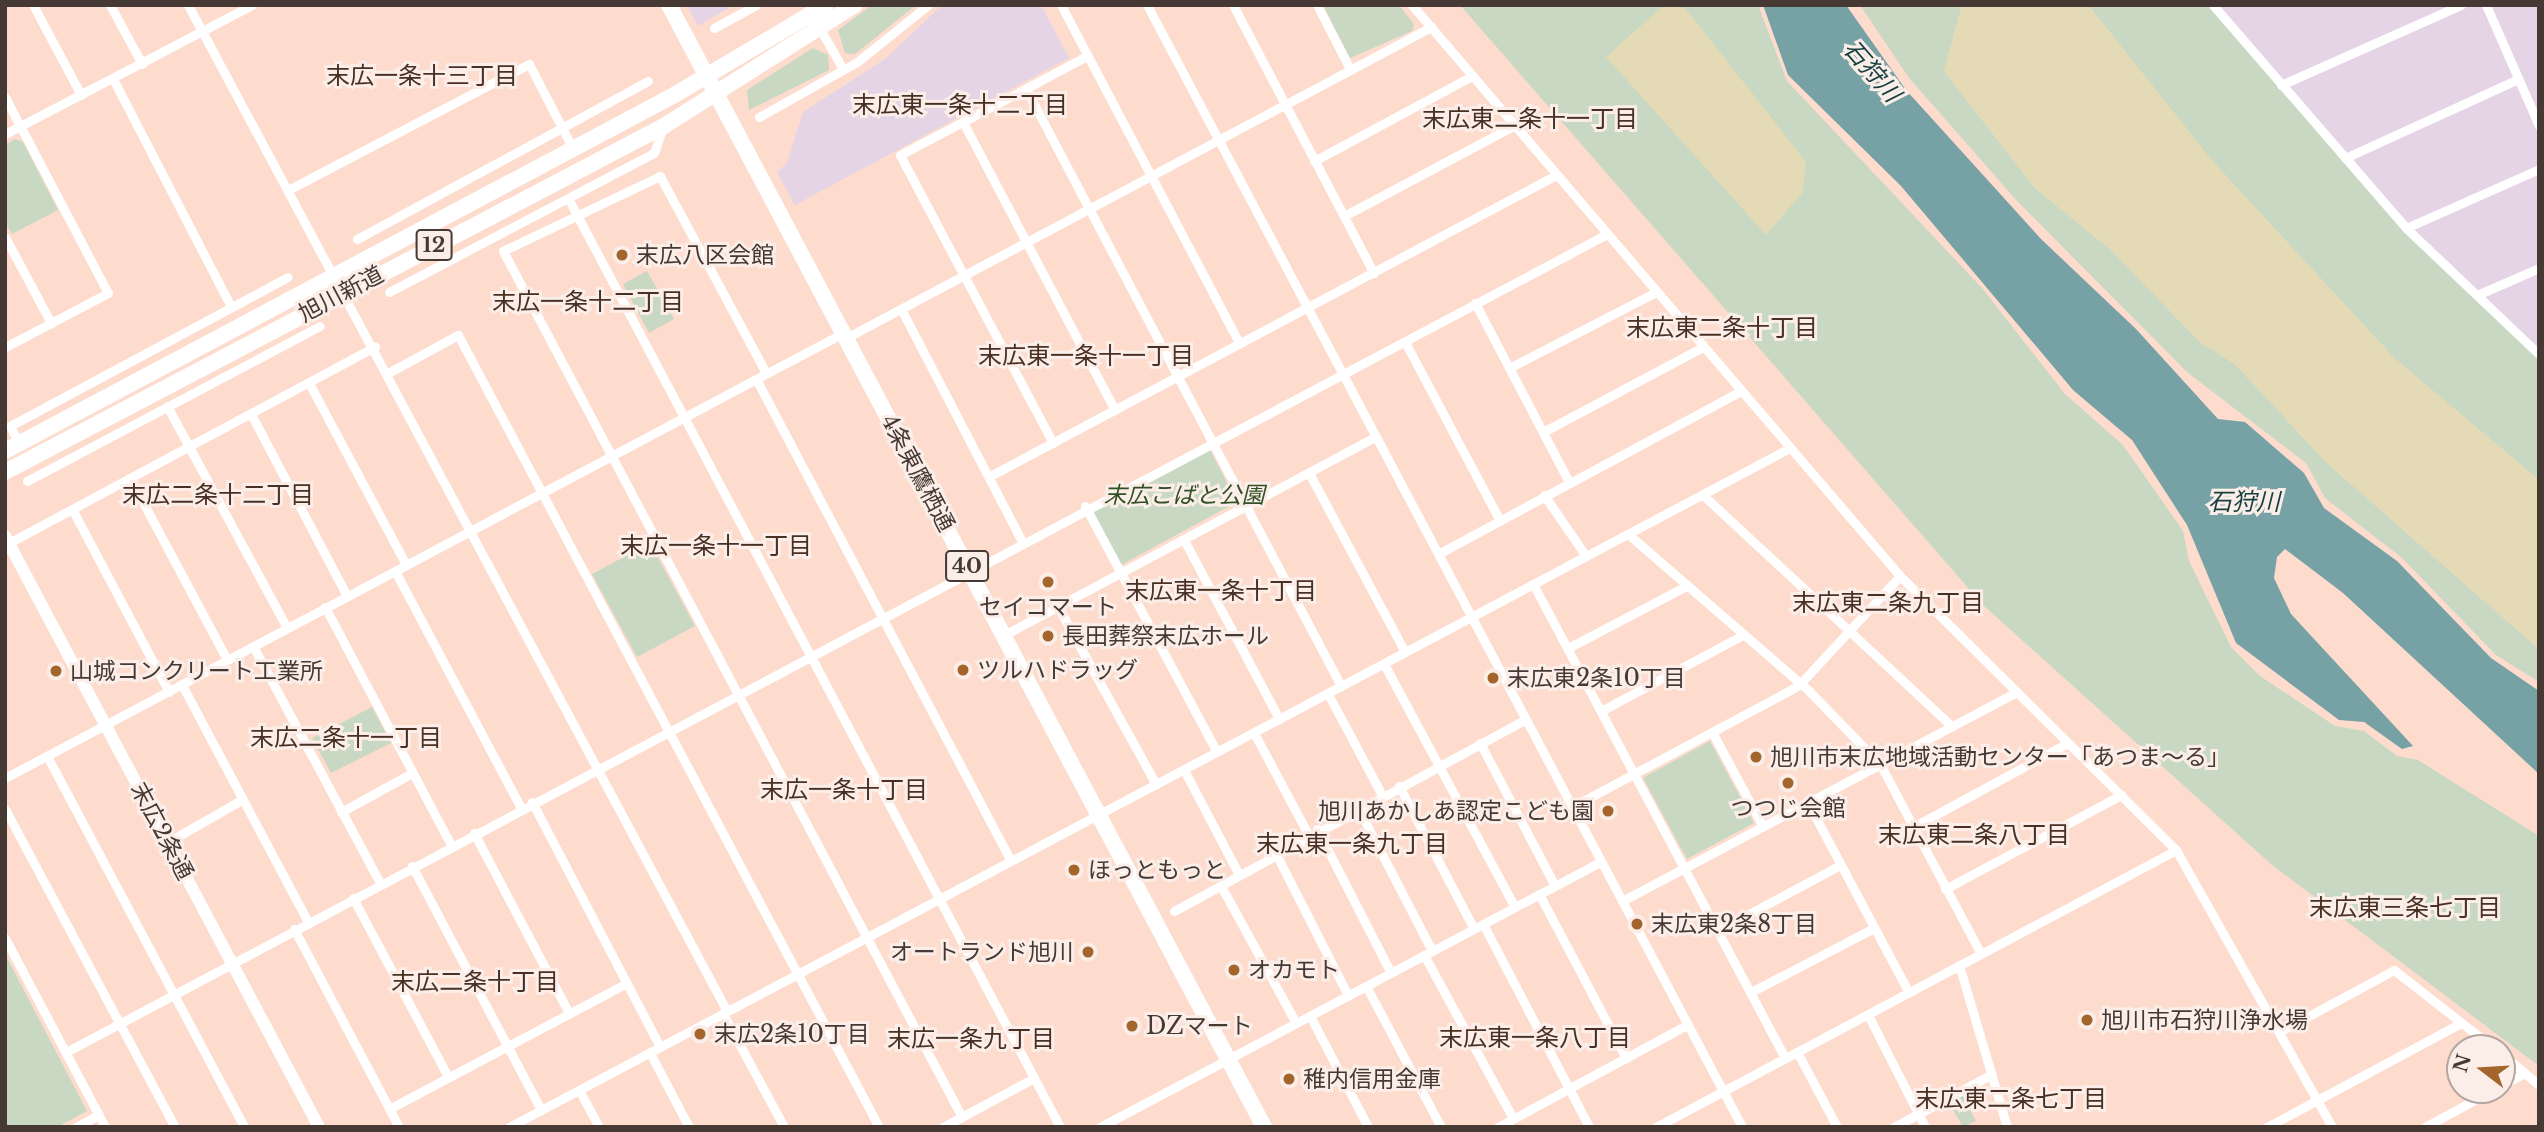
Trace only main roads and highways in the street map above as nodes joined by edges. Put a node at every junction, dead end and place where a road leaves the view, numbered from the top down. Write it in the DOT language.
graph roads {
  1 [pos="669,5"];
  2 [pos="825,5"];
  3 [pos="855,5"];
  4 [pos="806,13"];
  5 [pos="707,77"];
  6 [pos="717,94"];
  7 [pos="12,447"];
  8 [pos="5,472"];
  9 [pos="1264,1127"];
  1 -- 5 [label="highway, 4条東鷹栖通 / 40"];
  2 -- 4 [label="highway, 旭川新道 / 12"];
  3 -- 6 [label="highway, 旭川新道 / 12"];
  4 -- 5 [label="highway, 旭川新道 / 12"];
  5 -- 6 [label="highway, 4条東鷹栖通 / 40"];
  5 -- 7 [label="highway, 旭川新道 / 12"];
  6 -- 8 [label="highway, 旭川新道 / 12"];
  6 -- 9 [label="highway, 4条東鷹栖通 / 40"];
}
